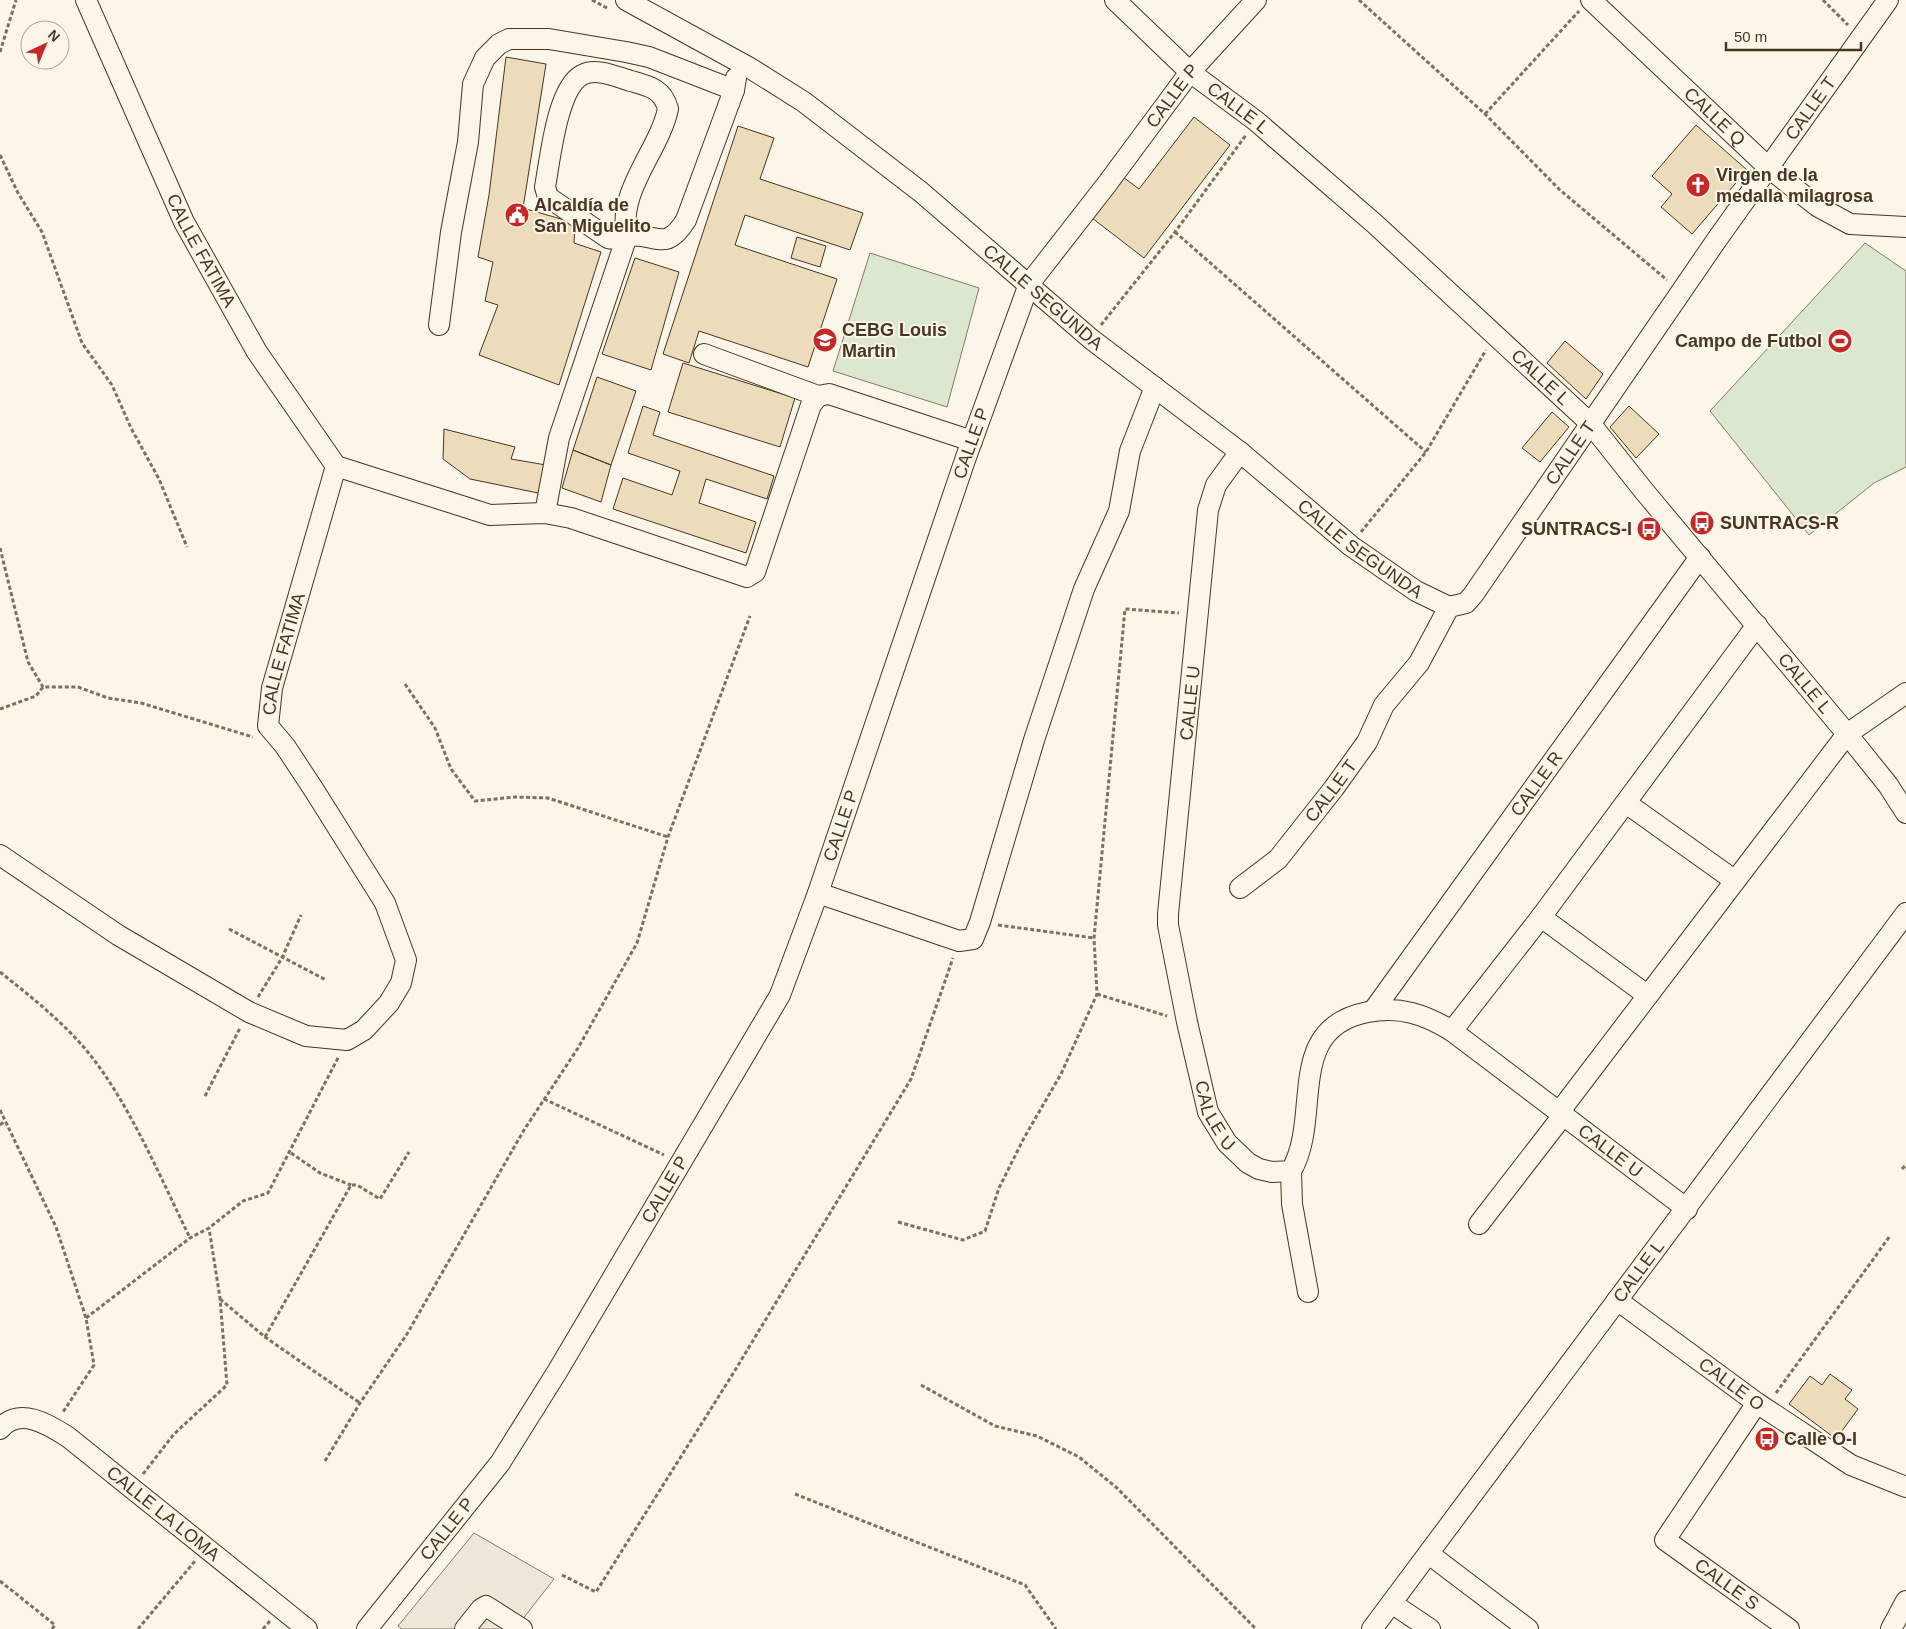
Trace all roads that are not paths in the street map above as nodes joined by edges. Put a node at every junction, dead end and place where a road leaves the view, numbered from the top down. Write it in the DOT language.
graph roads {
  1 [pos="86,0"];
  2 [pos="1115,0"];
  3 [pos="1256,0"];
  4 [pos="1888,0"];
  5 [pos="1587,4"];
  6 [pos="622,7"];
  7 [pos="1190,72"];
  8 [pos="1769,168"];
  9 [pos="1906,227"];
  10 [pos="627,236"];
  11 [pos="1029,284"];
  12 [pos="439,325"];
  13 [pos="704,354"];
  14 [pos="1155,387"];
  15 [pos="818,396"];
  16 [pos="1590,423"];
  17 [pos="972,441"];
  18 [pos="1240,452"];
  19 [pos="336,466"];
  20 [pos="545,513"];
  21 [pos="1700,557"];
  22 [pos="1449,607"];
  23 [pos="1757,625"];
  24 [pos="1906,693"];
  25 [pos="1847,734"];
  26 [pos="1626,803"];
  27 [pos="1906,813"];
  28 [pos="0,855"];
  29 [pos="1734,880"];
  30 [pos="1240,888"];
  31 [pos="818,893"];
  32 [pos="1906,913"];
  33 [pos="1541,917"];
  34 [pos="1647,995"];
  35 [pos="1373,1012"];
  36 [pos="1452,1031"];
  37 [pos="1562,1112"];
  38 [pos="1291,1171"];
  39 [pos="1687,1209"];
  40 [pos="1479,1224"];
  41 [pos="1308,1292"];
  42 [pos="1617,1300"];
  43 [pos="1757,1404"];
  44 [pos="6,1424"];
  45 [pos="1906,1487"];
  46 [pos="1429,1554"];
  47 [pos="1906,1601"];
  48 [pos="1393,1604"];
  49 [pos="307,1629"];
  50 [pos="367,1629"];
  51 [pos="465,1629"];
  52 [pos="522,1629"];
  53 [pos="1372,1629"];
  54 [pos="1430,1629"];
  55 [pos="1528,1629"];
  56 [pos="1789,1629"];
  57 [pos="1892,1629"];
  1 -- 19 [label="street, CALLE FATIMA"];
  2 -- 7 [label="street, CALLE L"];
  3 -- 7 [label="street, CALLE P"];
  4 -- 8 [label="street, CALLE T"];
  5 -- 8 [label="street, CALLE Q"];
  6 -- 11 [label="street, CALLE SEGUNDA"];
  7 -- 11 [label="street, CALLE P"];
  7 -- 16 [label="street, CALLE L"];
  8 -- 9 [label="street, CALLE Q"];
  8 -- 16 [label="street, CALLE T"];
  10 -- 10 [label="street"];
  10 -- 12 [label="street"];
  10 -- 20 [label="street"];
  11 -- 14 [label="street, CALLE SEGUNDA"];
  11 -- 17 [label="street, CALLE P"];
  13 -- 15 [label="street"];
  14 -- 18 [label="street, CALLE SEGUNDA"];
  14 -- 31 [label="street"];
  15 -- 17 [label="street"];
  15 -- 20 [label="street"];
  16 -- 21 [label="street, CALLE L"];
  16 -- 22 [label="street, CALLE T"];
  17 -- 31 [label="street, CALLE P"];
  18 -- 22 [label="street, CALLE SEGUNDA"];
  18 -- 38 [label="street, CALLE U"];
  19 -- 20 [label="street"];
  19 -- 28 [label="street, CALLE FATIMA"];
  21 -- 23 [label="street, CALLE L"];
  21 -- 35 [label="street, CALLE R"];
  22 -- 30 [label="street, CALLE T"];
  23 -- 25 [label="street, CALLE L"];
  23 -- 26 [label="street"];
  24 -- 25 [label="street"];
  25 -- 27 [label="street, CALLE L"];
  25 -- 29 [label="street"];
  26 -- 29 [label="street"];
  26 -- 33 [label="street"];
  29 -- 34 [label="street"];
  31 -- 50 [label="street, CALLE P"];
  32 -- 39 [label="street, CALLE L"];
  33 -- 34 [label="street"];
  33 -- 36 [label="street"];
  34 -- 37 [label="street"];
  35 -- 36 [label="street, CALLE U"];
  35 -- 38 [label="street, CALLE U"];
  36 -- 37 [label="street, CALLE U"];
  37 -- 39 [label="street, CALLE U"];
  37 -- 40 [label="street"];
  38 -- 41 [label="street"];
  39 -- 42 [label="street, CALLE L"];
  42 -- 43 [label="street, CALLE O"];
  42 -- 46 [label="street, CALLE L"];
  43 -- 45 [label="street, CALLE O"];
  43 -- 56 [label="street, CALLE S"];
  44 -- 49 [label="street, CALLE LA LOMA"];
  46 -- 48 [label="street, CALLE L"];
  46 -- 55 [label="street"];
  47 -- 57 [label="street"];
  48 -- 53 [label="street, CALLE L"];
  48 -- 54 [label="street"];
  51 -- 52 [label="street"];
}
